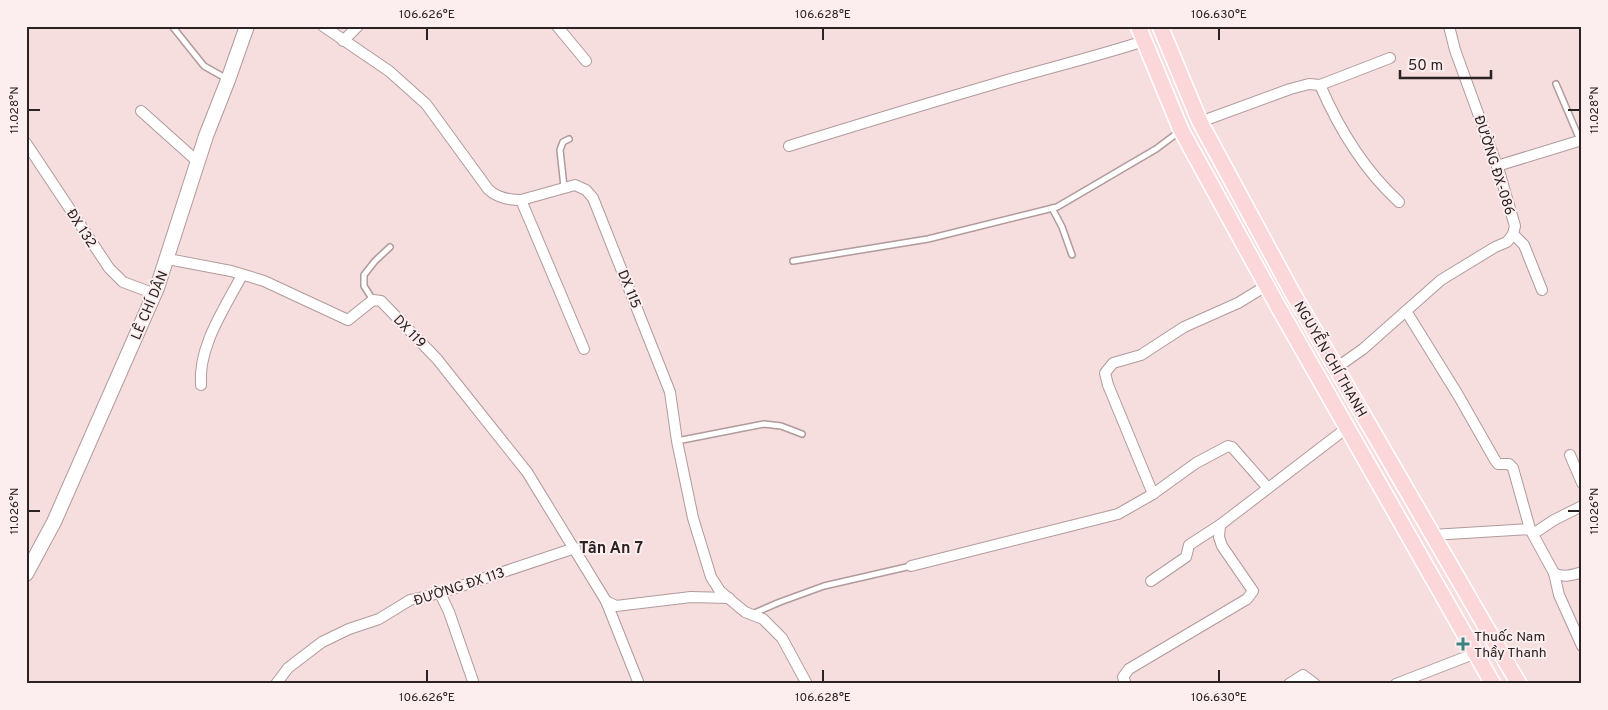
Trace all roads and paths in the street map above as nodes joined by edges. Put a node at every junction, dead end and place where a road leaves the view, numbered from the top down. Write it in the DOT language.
graph roads {
  1 [pos="172,26"];
  2 [pos="247,26"];
  3 [pos="323,26"];
  4 [pos="358,26"];
  5 [pos="557,26"];
  6 [pos="1138,26"];
  7 [pos="1449,26"];
  8 [pos="1161,27"];
  9 [pos="344,41"];
  10 [pos="1144,41"];
  11 [pos="1390,58"];
  12 [pos="586,61"];
  13 [pos="228,80"];
  14 [pos="1556,84"];
  15 [pos="1320,85"];
  16 [pos="141,111"];
  17 [pos="1200,122"];
  18 [pos="1182,130"];
  19 [pos="569,139"];
  20 [pos="1581,140"];
  21 [pos="26,143"];
  22 [pos="789,146"];
  23 [pos="198,162"];
  24 [pos="1497,166"];
  25 [pos="564,186"];
  26 [pos="521,200"];
  27 [pos="1399,202"];
  28 [pos="1052,208"];
  29 [pos="1513,234"];
  30 [pos="390,247"];
  31 [pos="1072,255"];
  32 [pos="168,258"];
  33 [pos="793,260"];
  34 [pos="242,275"];
  35 [pos="1266,286"];
  36 [pos="1542,290"];
  37 [pos="155,294"];
  38 [pos="373,300"];
  39 [pos="1406,311"];
  40 [pos="584,349"];
  41 [pos="1336,368"];
  42 [pos="201,385"];
  43 [pos="1348,427"];
  44 [pos="802,434"];
  45 [pos="678,441"];
  46 [pos="1570,455"];
  47 [pos="1582,483"];
  48 [pos="1268,488"];
  49 [pos="1153,494"];
  50 [pos="1582,506"];
  51 [pos="1220,525"];
  52 [pos="1532,531"];
  53 [pos="1432,535"];
  54 [pos="1414,546"];
  55 [pos="575,548"];
  56 [pos="912,566"];
  57 [pos="1582,572"];
  58 [pos="1554,573"];
  59 [pos="26,574"];
  60 [pos="1151,581"];
  61 [pos="440,593"];
  62 [pos="729,598"];
  63 [pos="606,602"];
  64 [pos="752,614"];
  65 [pos="1581,643"];
  66 [pos="1476,653"];
  67 [pos="276,684"];
  68 [pos="474,684"];
  69 [pos="639,684"];
  70 [pos="807,684"];
  71 [pos="1126,684"];
  72 [pos="1289,684"];
  73 [pos="1315,684"];
  74 [pos="1396,684"];
  75 [pos="1493,684"];
  76 [pos="1519,684"];
  1 -- 13 [label="lane"];
  2 -- 13 [label="street, LÊ CHÍ DÂN"];
  3 -- 9 [label="street"];
  4 -- 9 [label="street"];
  5 -- 12 [label="street"];
  6 -- 10 [label="main road, NGUYỄN CHÍ THANH"];
  7 -- 24 [label="street, ĐƯỜNG ĐX-086"];
  8 -- 17 [label="main road, NGUYỄN CHÍ THANH"];
  9 -- 26 [label="street"];
  10 -- 18 [label="main road, NGUYỄN CHÍ THANH"];
  10 -- 22 [label="street"];
  11 -- 15 [label="street"];
  13 -- 23 [label="street, LÊ CHÍ DÂN"];
  14 -- 20 [label="lane"];
  15 -- 17 [label="street"];
  15 -- 27 [label="street"];
  16 -- 23 [label="street"];
  17 -- 18 [label="main road"];
  17 -- 41 [label="main road, NGUYỄN CHÍ THANH"];
  18 -- 28 [label="lane"];
  18 -- 35 [label="main road, NGUYỄN CHÍ THANH"];
  19 -- 25 [label="lane"];
  20 -- 24 [label="street"];
  21 -- 37 [label="street, ĐX 132"];
  23 -- 32 [label="street, LÊ CHÍ DÂN"];
  24 -- 29 [label="street, ĐƯỜNG ĐX-086"];
  25 -- 26 [label="street"];
  25 -- 45 [label="street, DX 115"];
  26 -- 40 [label="street"];
  28 -- 31 [label="lane"];
  28 -- 33 [label="lane"];
  29 -- 36 [label="street"];
  29 -- 39 [label="street, ĐƯỜNG ĐX-086"];
  30 -- 38 [label="lane"];
  32 -- 34 [label="street"];
  32 -- 37 [label="street, LÊ CHÍ DÂN"];
  34 -- 38 [label="street"];
  34 -- 42 [label="street"];
  35 -- 43 [label="main road, NGUYỄN CHÍ THANH"];
  35 -- 49 [label="street"];
  37 -- 59 [label="street, LÊ CHÍ DÂN"];
  38 -- 55 [label="street, DX 119"];
  39 -- 41 [label="street, ĐƯỜNG ĐX-086"];
  39 -- 52 [label="street"];
  41 -- 53 [label="main road, NGUYỄN CHÍ THANH"];
  43 -- 48 [label="street"];
  43 -- 54 [label="main road, NGUYỄN CHÍ THANH"];
  44 -- 45 [label="lane"];
  45 -- 62 [label="street, DX 115"];
  46 -- 47 [label="street"];
  48 -- 49 [label="street"];
  48 -- 51 [label="street"];
  49 -- 56 [label="street"];
  50 -- 52 [label="street"];
  51 -- 60 [label="street"];
  51 -- 71 [label="street"];
  52 -- 53 [label="street"];
  52 -- 58 [label="street"];
  53 -- 54 [label="main road"];
  53 -- 76 [label="main road, NGUYỄN CHÍ THANH"];
  54 -- 66 [label="main road, NGUYỄN CHÍ THANH"];
  55 -- 61 [label="street, ĐƯỜNG ĐX 113"];
  55 -- 63 [label="street, DX 119"];
  56 -- 64 [label="lane"];
  57 -- 58 [label="street"];
  58 -- 65 [label="street"];
  61 -- 67 [label="street, ĐƯỜNG ĐX 113"];
  61 -- 68 [label="street"];
  62 -- 63 [label="street"];
  62 -- 64 [label="street, DX 115"];
  63 -- 69 [label="street, DX 119"];
  64 -- 70 [label="street, DX 115"];
  66 -- 74 [label="street"];
  66 -- 75 [label="main road, NGUYỄN CHÍ THANH"];
  72 -- 73 [label="street"];
}
